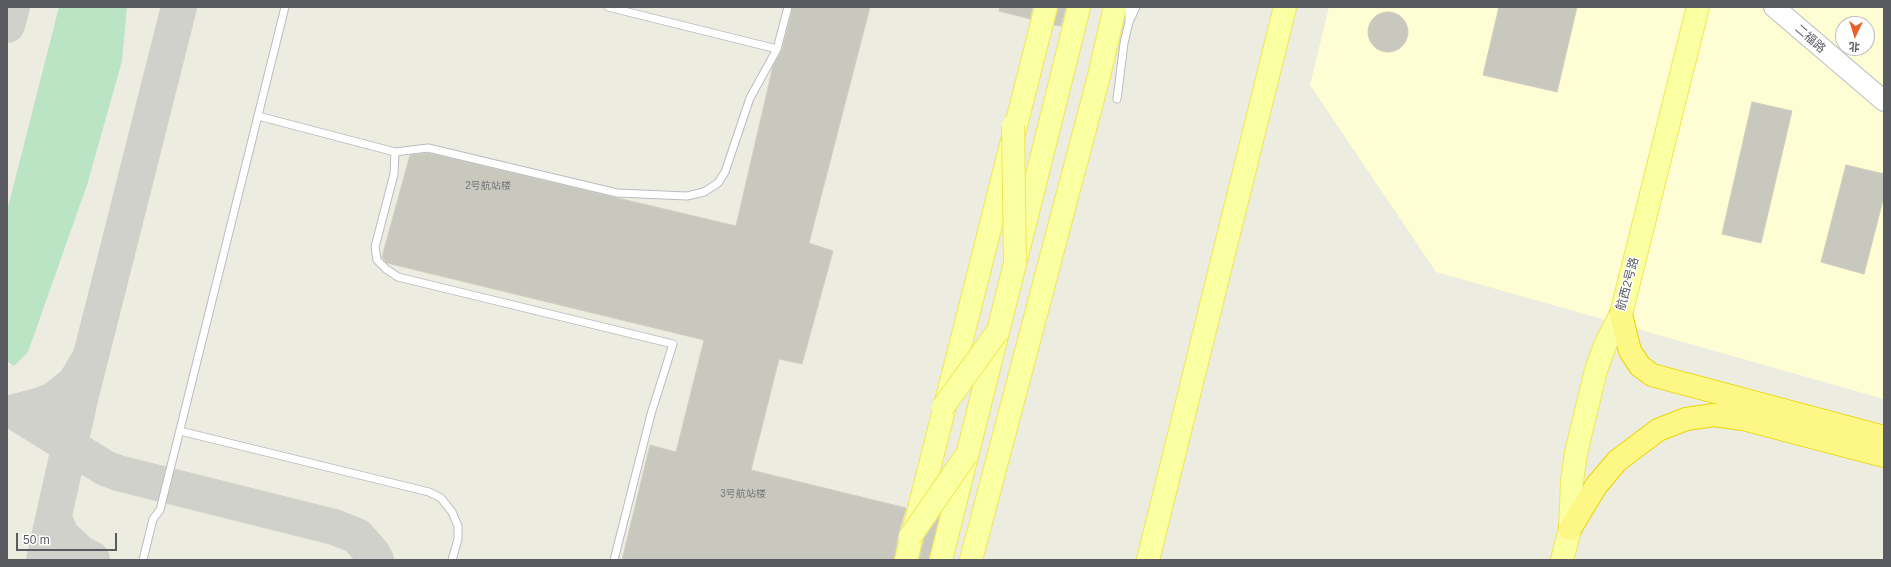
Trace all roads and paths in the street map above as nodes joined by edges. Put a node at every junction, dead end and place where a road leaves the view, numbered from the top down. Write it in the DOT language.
graph roads {
  1 [pos="285,7"];
  2 [pos="608,7"];
  3 [pos="788,7"];
  4 [pos="1043,7"];
  5 [pos="1047,7"];
  6 [pos="1079,7"];
  7 [pos="1129,7"];
  8 [pos="1136,7"];
  9 [pos="1285,7"];
  10 [pos="1698,7"];
  11 [pos="1774,7"];
  12 [pos="1122,14"];
  13 [pos="777,49"];
  14 [pos="1117,99"];
  15 [pos="1884,101"];
  16 [pos="258,116"];
  17 [pos="1050,125"];
  18 [pos="1013,126"];
  19 [pos="395,152"];
  20 [pos="1015,263"];
  21 [pos="1621,314"];
  22 [pos="998,331"];
  23 [pos="943,407"];
  24 [pos="180,431"];
  25 [pos="1884,437"];
  26 [pos="967,454"];
  27 [pos="1884,456"];
  28 [pos="1570,529"];
  29 [pos="910,537"];
  30 [pos="143,560"];
  31 [pos="452,560"];
  32 [pos="614,560"];
  33 [pos="906,560"];
  34 [pos="941,560"];
  35 [pos="971,560"];
  36 [pos="1148,560"];
  37 [pos="1562,560"];
  1 -- 16 [label="lane"];
  2 -- 13 [label="lane"];
  3 -- 13 [label="lane"];
  4 -- 18 [label="main road"];
  5 -- 17 [label="main road"];
  5 -- 33 [label="main road"];
  6 -- 17 [label="main road"];
  7 -- 12 [label="lane"];
  8 -- 12 [label="lane"];
  9 -- 36 [label="main road"];
  10 -- 21 [label="main road, 航西2号路"];
  11 -- 15 [label="street, 二福路"];
  12 -- 14 [label="lane"];
  12 -- 35 [label="main road"];
  13 -- 19 [label="lane"];
  16 -- 19 [label="lane"];
  16 -- 24 [label="lane"];
  17 -- 20 [label="main road, bridge"];
  18 -- 20 [label="main road, bridge"];
  18 -- 23 [label="main road, bridge"];
  19 -- 32 [label="lane"];
  20 -- 22 [label="main road"];
  21 -- 25 [label="highway"];
  21 -- 28 [label="main road, 航西2号路"];
  22 -- 23 [label="main road, bridge"];
  22 -- 26 [label="main road, bridge"];
  23 -- 29 [label="main road, bridge"];
  24 -- 30 [label="lane"];
  24 -- 31 [label="lane"];
  26 -- 29 [label="main road, bridge"];
  26 -- 34 [label="main road"];
  27 -- 28 [label="highway"];
  28 -- 37 [label="main road, 航西2号路"];
  29 -- 33 [label="main road"];
}
